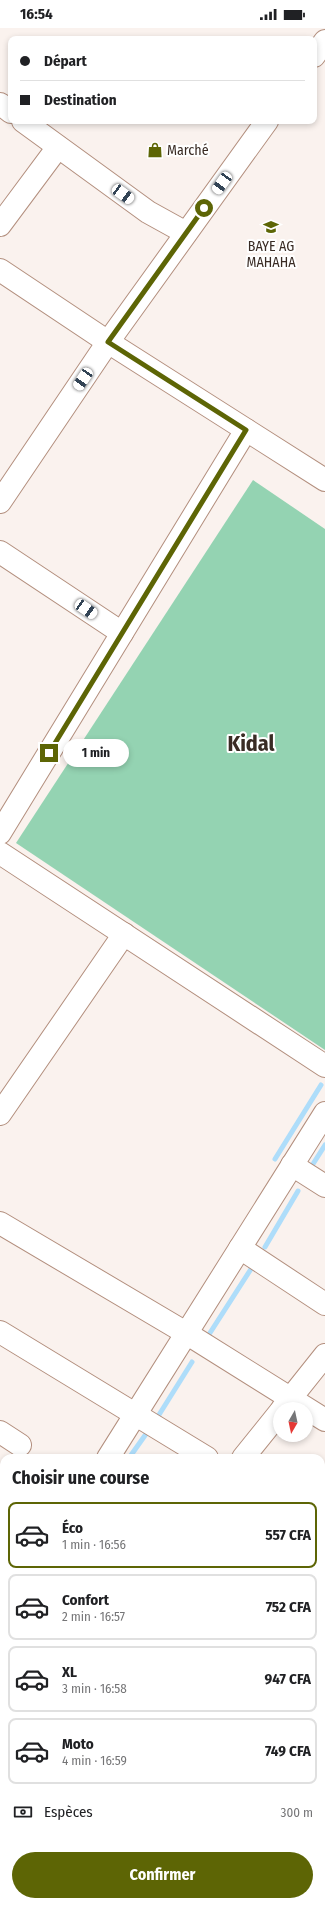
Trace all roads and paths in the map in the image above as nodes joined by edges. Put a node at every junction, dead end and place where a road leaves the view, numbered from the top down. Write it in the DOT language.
graph roads {
  1 [pos="325,41"];
  2 [pos="317,52"];
  3 [pos="27,124"];
  4 [pos="266,124"];
  5 [pos="58,147"];
  6 [pos="0,225"];
  7 [pos="186,233"];
  8 [pos="0,270"];
  9 [pos="108,342"];
  10 [pos="246,430"];
  11 [pos="325,480"];
  12 [pos="0,502"];
  13 [pos="0,552"];
  14 [pos="122,633"];
  15 [pos="0,833"];
  16 [pos="0,853"];
  17 [pos="124,934"];
  18 [pos="325,1066"];
  19 [pos="325,1112"];
  20 [pos="0,1114"];
  21 [pos="292,1165"];
  22 [pos="325,1186"];
  23 [pos="0,1223"];
  24 [pos="240,1248"];
  25 [pos="325,1304"];
  26 [pos="0,1332"];
  27 [pos="186,1333"];
  28 [pos="325,1355"];
  29 [pos="277,1402"];
  30 [pos="288,1402"];
  31 [pos="135,1414"];
  32 [pos="313,1416"];
  33 [pos="325,1420"];
  34 [pos="273,1421"];
  35 [pos="0,1432"];
  36 [pos="20,1445"];
  37 [pos="110,1454"];
  38 [pos="200,1454"];
  39 [pos="246,1454"];
  1 -- 2 [label="street"];
  3 -- 5 [label="street"];
  4 -- 7 [label="street"];
  5 -- 6 [label="street"];
  5 -- 7 [label="street"];
  7 -- 9 [label="street"];
  8 -- 9 [label="street"];
  9 -- 10 [label="street"];
  9 -- 12 [label="street"];
  10 -- 11 [label="street"];
  10 -- 14 [label="street"];
  13 -- 14 [label="street"];
  14 -- 15 [label="street"];
  16 -- 17 [label="street"];
  17 -- 18 [label="street"];
  17 -- 20 [label="street"];
  19 -- 21 [label="street"];
  21 -- 22 [label="street"];
  21 -- 24 [label="street"];
  23 -- 27 [label="street"];
  24 -- 25 [label="street"];
  24 -- 27 [label="street"];
  26 -- 31 [label="street"];
  27 -- 29 [label="street"];
  27 -- 31 [label="street"];
  28 -- 30 [label="street"];
  31 -- 37 [label="street"];
  31 -- 38 [label="street"];
  32 -- 33 [label="street"];
  34 -- 39 [label="street"];
  35 -- 36 [label="street"];
}
